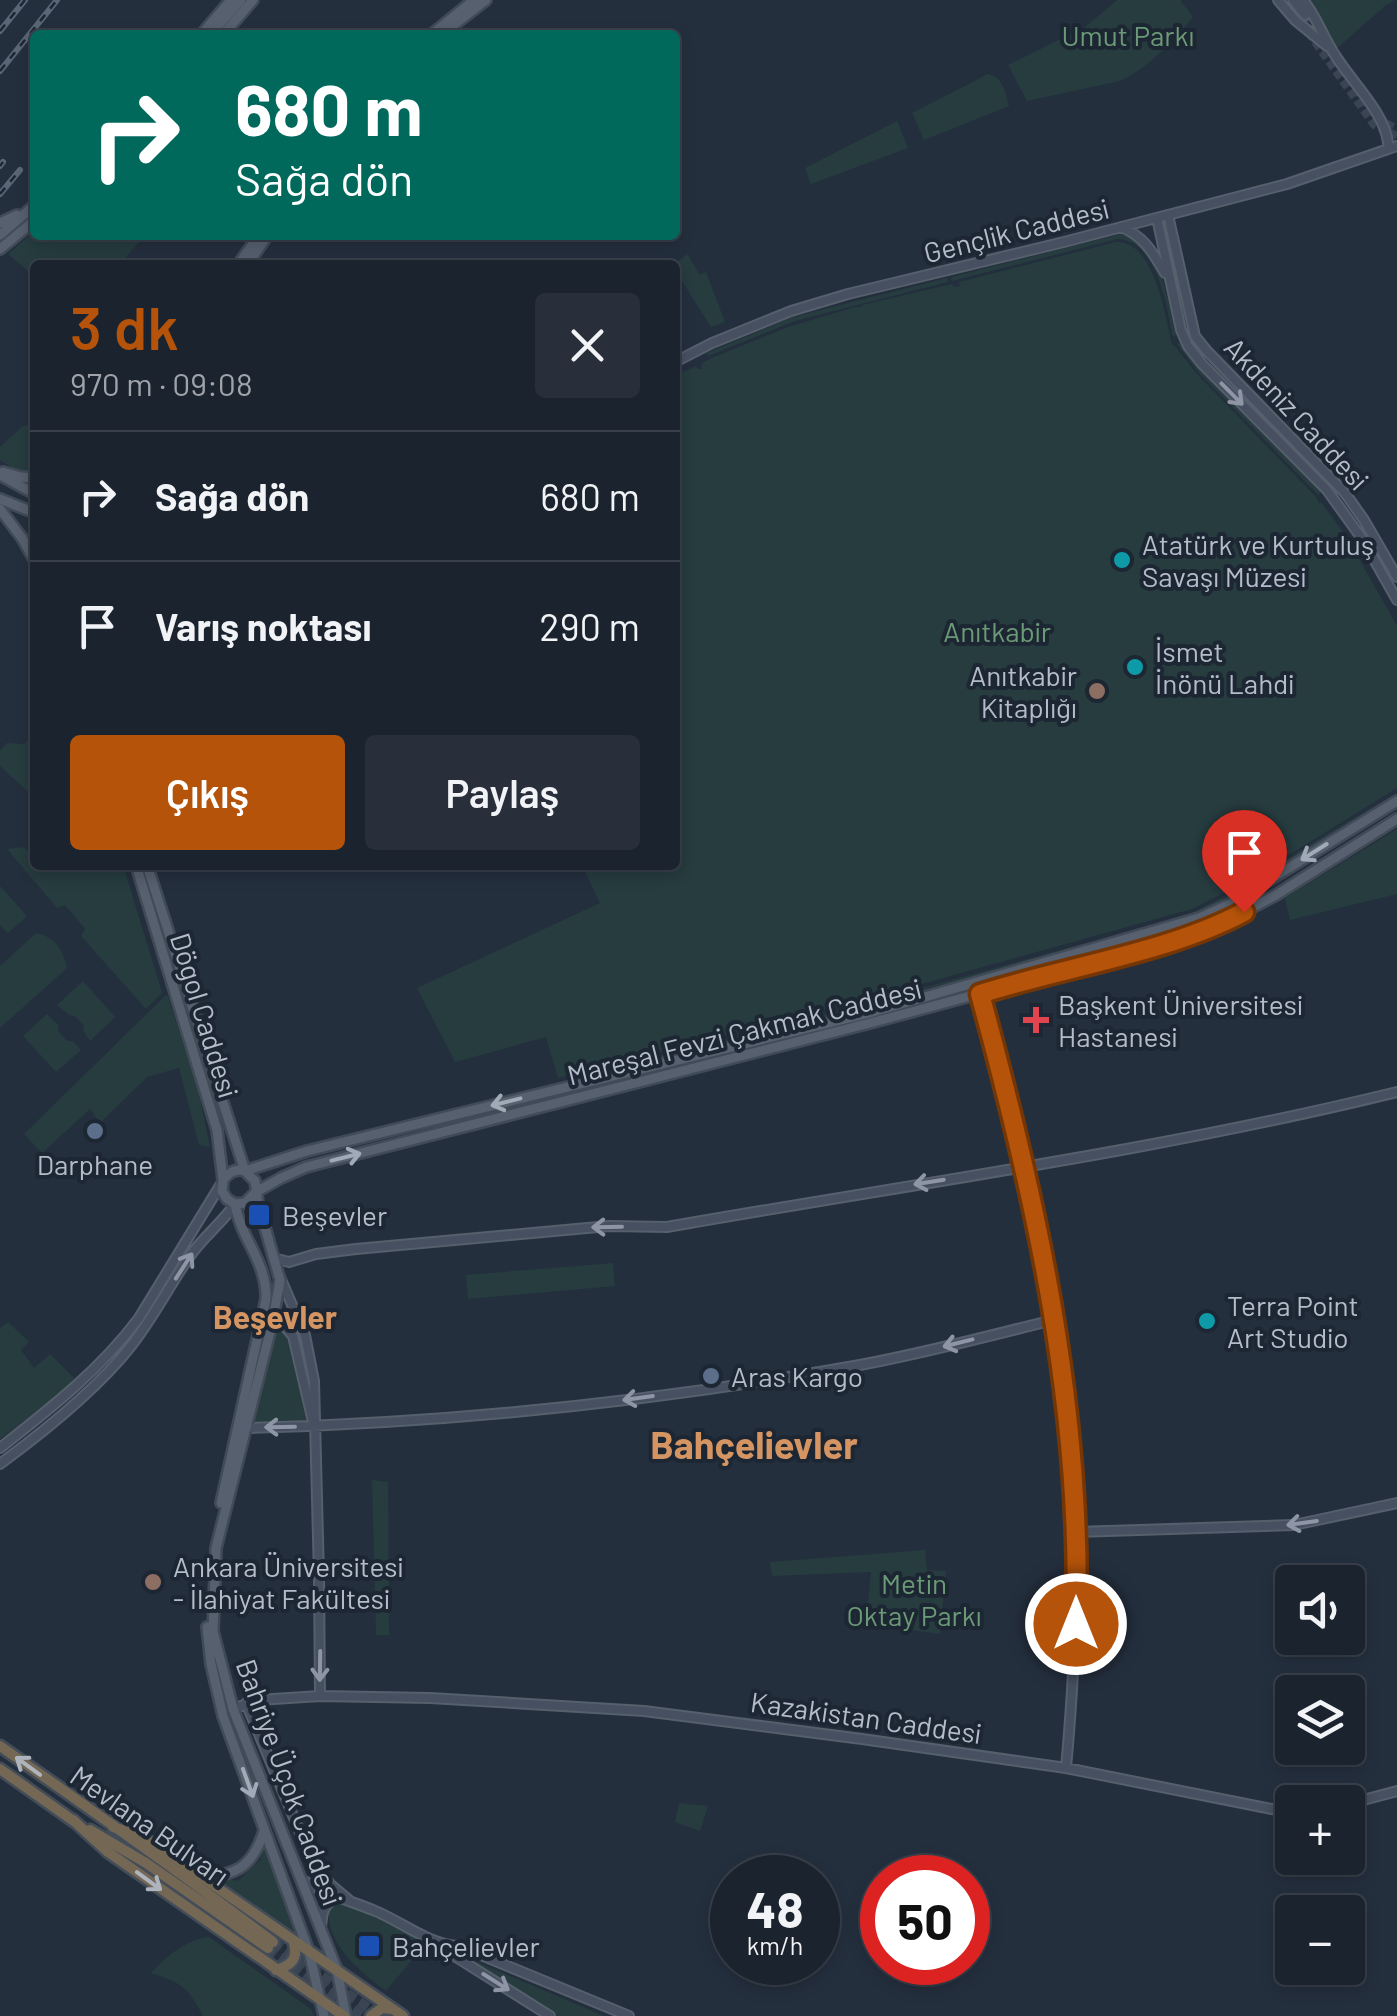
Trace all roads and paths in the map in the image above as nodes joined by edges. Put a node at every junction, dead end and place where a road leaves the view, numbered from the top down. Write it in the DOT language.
graph roads {
  1 [pos="231,0"];
  2 [pos="240,0"];
  3 [pos="253,0"];
  4 [pos="260,0"];
  5 [pos="474,0"];
  6 [pos="486,0"];
  7 [pos="1280,0"];
  8 [pos="1293,0"];
  9 [pos="1302,0"];
  10 [pos="206,30"];
  11 [pos="214,30"];
  12 [pos="226,30"];
  13 [pos="234,30"];
  14 [pos="437,30"];
  15 [pos="447,30"];
  16 [pos="1331,49"];
  17 [pos="1377,115"];
  18 [pos="1397,125"];
  19 [pos="1394,142"];
  20 [pos="30,208"];
  21 [pos="30,209"];
  22 [pos="1168,215"];
  23 [pos="1157,218"];
  24 [pos="0,223"];
  25 [pos="30,224"];
  26 [pos="1121,227"];
  27 [pos="0,236"];
  28 [pos="0,249"];
  29 [pos="1170,282"];
  30 [pos="680,359"];
  31 [pos="0,473"];
  32 [pos="30,478"];
  33 [pos="30,491"];
  34 [pos="0,498"];
  35 [pos="0,509"];
  36 [pos="30,510"];
  37 [pos="30,553"];
  38 [pos="1397,576"];
  39 [pos="1386,580"];
  40 [pos="1397,600"];
  41 [pos="1397,801"];
  42 [pos="1397,819"];
  43 [pos="138,870"];
  44 [pos="149,870"];
  45 [pos="980,994"];
  46 [pos="1397,1092"];
  47 [pos="1025,1167"];
  48 [pos="245,1171"];
  49 [pos="224,1180"];
  50 [pos="256,1192"];
  51 [pos="235,1204"];
  52 [pos="273,1258"];
  53 [pos="279,1274"];
  54 [pos="268,1313"];
  55 [pos="1053,1320"];
  56 [pos="314,1426"];
  57 [pos="246,1428"];
  58 [pos="0,1448"];
  59 [pos="0,1464"];
  60 [pos="1397,1503"];
  61 [pos="1076,1532"];
  62 [pos="320,1696"];
  63 [pos="246,1703"];
  64 [pos="228,1712"];
  65 [pos="0,1746"];
  66 [pos="1066,1768"];
  67 [pos="0,1769"];
  68 [pos="1397,1791"];
  69 [pos="1365,1799"];
  70 [pos="1275,1810"];
  71 [pos="73,1820"];
  72 [pos="113,1827"];
  73 [pos="264,1829"];
  74 [pos="204,1878"];
  75 [pos="301,1880"];
  76 [pos="284,1882"];
  77 [pos="336,1898"];
  78 [pos="353,1903"];
  79 [pos="321,1932"];
  80 [pos="294,1941"];
  81 [pos="444,1946"];
  82 [pos="309,1952"];
  83 [pos="276,1970"];
  84 [pos="336,1970"];
  85 [pos="318,2000"];
  86 [pos="398,2012"];
  87 [pos="324,2016"];
  88 [pos="345,2016"];
  89 [pos="371,2016"];
  90 [pos="550,2016"];
  91 [pos="629,2016"];
  1 -- 10 [label="main road"];
  2 -- 11 [label="main road"];
  3 -- 12 [label="main road"];
  4 -- 13 [label="main road"];
  5 -- 14 [label="main road"];
  6 -- 15 [label="main road"];
  7 -- 8 [label="main road"];
  7 -- 16 [label="main road"];
  9 -- 16 [label="main road"];
  16 -- 17 [label="main road"];
  17 -- 18 [label="main road"];
  17 -- 19 [label="main road"];
  19 -- 22 [label="main road, Gençlik Caddesi"];
  20 -- 24 [label="main road"];
  21 -- 27 [label="main road"];
  22 -- 23 [label="main road, Gençlik Caddesi"];
  22 -- 38 [label="main road, Akdeniz Caddesi"];
  23 -- 26 [label="main road, Gençlik Caddesi"];
  23 -- 29 [label="main road, Akdeniz Caddesi"];
  25 -- 28 [label="main road"];
  26 -- 29 [label="main road"];
  26 -- 30 [label="main road, Gençlik Caddesi"];
  29 -- 39 [label="main road, Akdeniz Caddesi, one-way"];
  31 -- 32 [label="main road"];
  31 -- 33 [label="main road"];
  34 -- 36 [label="main road"];
  35 -- 37 [label="main road"];
  38 -- 39 [label="main road"];
  39 -- 40 [label="main road, Akdeniz Caddesi"];
  41 -- 48 [label="main road, Mareşal Fevzi Çakmak Caddesi, one-way"];
  42 -- 45 [label="main road, Mareşal Fevzi Çakmak Caddesi"];
  43 -- 49 [label="main road, Dögol Caddesi"];
  44 -- 48 [label="main road, Dögol Caddesi"];
  45 -- 47 [label="main road"];
  50 -- 45 [label="main road, Mareşal Fevzi Çakmak Caddesi, one-way"];
  46 -- 47 [label="main road"];
  47 -- 52 [label="main road, one-way"];
  47 -- 55 [label="main road"];
  48 -- 49 [label="main road"];
  48 -- 50 [label="main road"];
  49 -- 51 [label="main road"];
  49 -- 58 [label="main road"];
  50 -- 51 [label="main road"];
  50 -- 52 [label="main road"];
  51 -- 54 [label="main road"];
  59 -- 51 [label="main road, one-way"];
  52 -- 53 [label="main road"];
  53 -- 54 [label="main road"];
  53 -- 56 [label="main road"];
  54 -- 56 [label="main road"];
  54 -- 57 [label="main road, Bahriye Üçok Caddesi"];
  54 -- 64 [label="main road, Bahriye Üçok Caddesi"];
  55 -- 56 [label="main road, one-way"];
  55 -- 61 [label="main road"];
  56 -- 57 [label="main road, one-way"];
  56 -- 62 [label="main road, one-way"];
  57 -- 64 [label="main road, Bahriye Üçok Caddesi"];
  60 -- 61 [label="main road, one-way"];
  61 -- 66 [label="main road"];
  62 -- 63 [label="main road, Kazakistan Caddesi"];
  62 -- 66 [label="main road, Kazakistan Caddesi"];
  63 -- 64 [label="main road, Kazakistan Caddesi"];
  63 -- 78 [label="main road"];
  64 -- 73 [label="main road, Bahriye Üçok Caddesi, one-way"];
  64 -- 75 [label="main road, Bahriye Üçok Caddesi"];
  72 -- 65 [label="highway, Mevlana Bulvarı, one-way"];
  66 -- 70 [label="main road, Kazakistan Caddesi"];
  67 -- 71 [label="highway, Mevlana Bulvarı"];
  68 -- 69 [label="main road"];
  71 -- 72 [label="highway, Mevlana Bulvarı"];
  71 -- 83 [label="highway, one-way"];
  72 -- 74 [label="highway"];
  73 -- 74 [label="main road"];
  73 -- 76 [label="main road, Bahriye Üçok Caddesi"];
  74 -- 80 [label="highway"];
  75 -- 76 [label="main road"];
  75 -- 77 [label="main road"];
  75 -- 79 [label="main road, Bahriye Üçok Caddesi"];
  76 -- 82 [label="main road, Bahriye Üçok Caddesi"];
  77 -- 78 [label="main road"];
  77 -- 79 [label="main road"];
  78 -- 81 [label="main road"];
  79 -- 84 [label="main road, Bahriye Üçok Caddesi"];
  80 -- 82 [label="highway"];
  80 -- 83 [label="highway"];
  81 -- 90 [label="main road, one-way"];
  81 -- 91 [label="main road"];
  82 -- 84 [label="highway"];
  82 -- 85 [label="main road, Bahriye Üçok Caddesi"];
  83 -- 85 [label="highway"];
  84 -- 86 [label="highway"];
  84 -- 88 [label="main road, Bahriye Üçok Caddesi"];
  85 -- 87 [label="main road, Bahriye Üçok Caddesi"];
  85 -- 88 [label="highway"];
  86 -- 89 [label="highway"];
}
